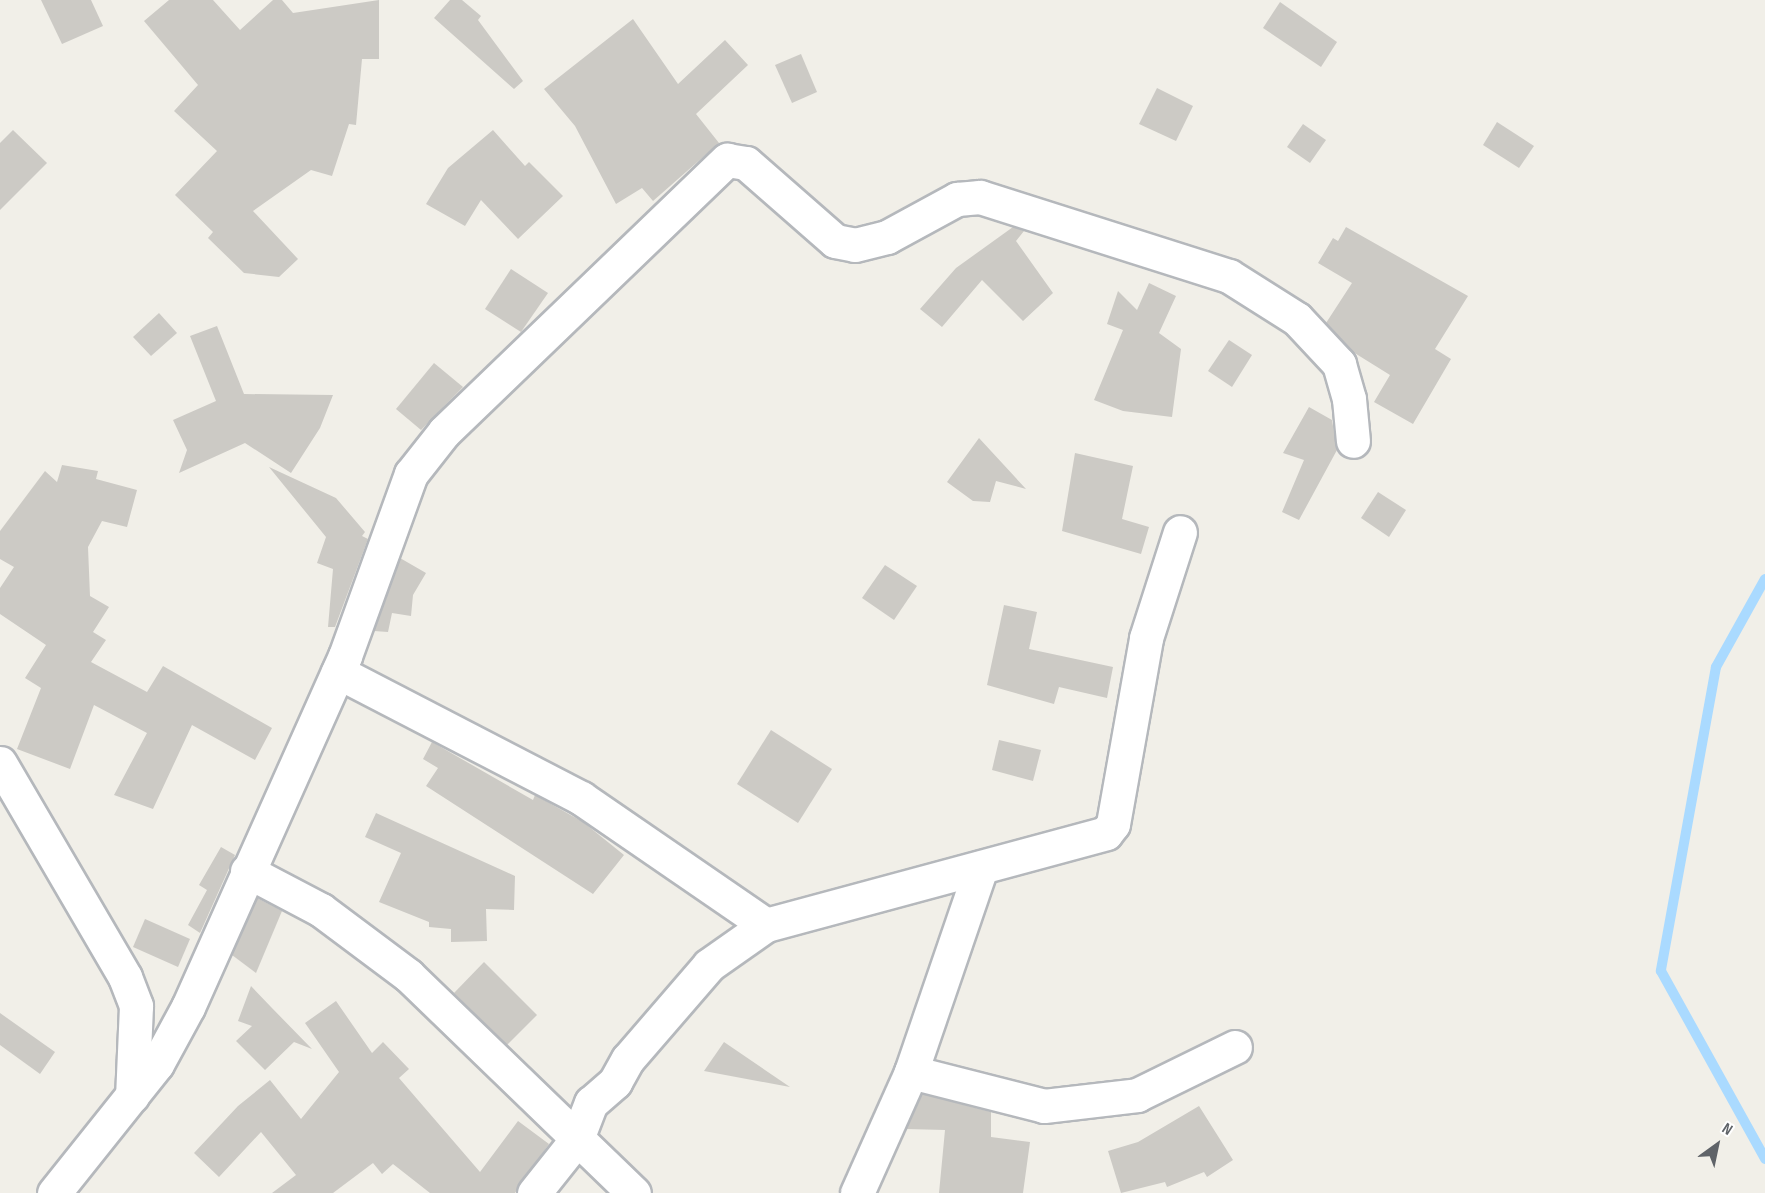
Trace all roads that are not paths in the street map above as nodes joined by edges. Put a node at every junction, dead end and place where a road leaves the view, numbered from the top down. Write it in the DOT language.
graph roads {
  1 [pos="1353,441"];
  2 [pos="1180,532"];
  3 [pos="338,672"];
  4 [pos="0,763"];
  5 [pos="981,868"];
  6 [pos="247,871"];
  7 [pos="765,926"];
  8 [pos="136,1006"];
  9 [pos="188,1007"];
  10 [pos="1235,1047"];
  11 [pos="911,1072"];
  12 [pos="132,1096"];
  13 [pos="577,1139"];
  14 [pos="54,1193"];
  15 [pos="534,1193"];
  16 [pos="634,1193"];
  17 [pos="857,1193"];
  1 -- 3 [label="street"];
  2 -- 5 [label="street"];
  3 -- 6 [label="street"];
  3 -- 7 [label="street"];
  4 -- 8 [label="street"];
  5 -- 7 [label="street"];
  5 -- 11 [label="street"];
  6 -- 9 [label="street"];
  6 -- 13 [label="street"];
  7 -- 13 [label="street"];
  8 -- 9 [label="street"];
  8 -- 12 [label="street"];
  9 -- 12 [label="street"];
  10 -- 11 [label="street"];
  11 -- 17 [label="street"];
  12 -- 14 [label="street"];
  13 -- 15 [label="street"];
  13 -- 16 [label="street"];
}
